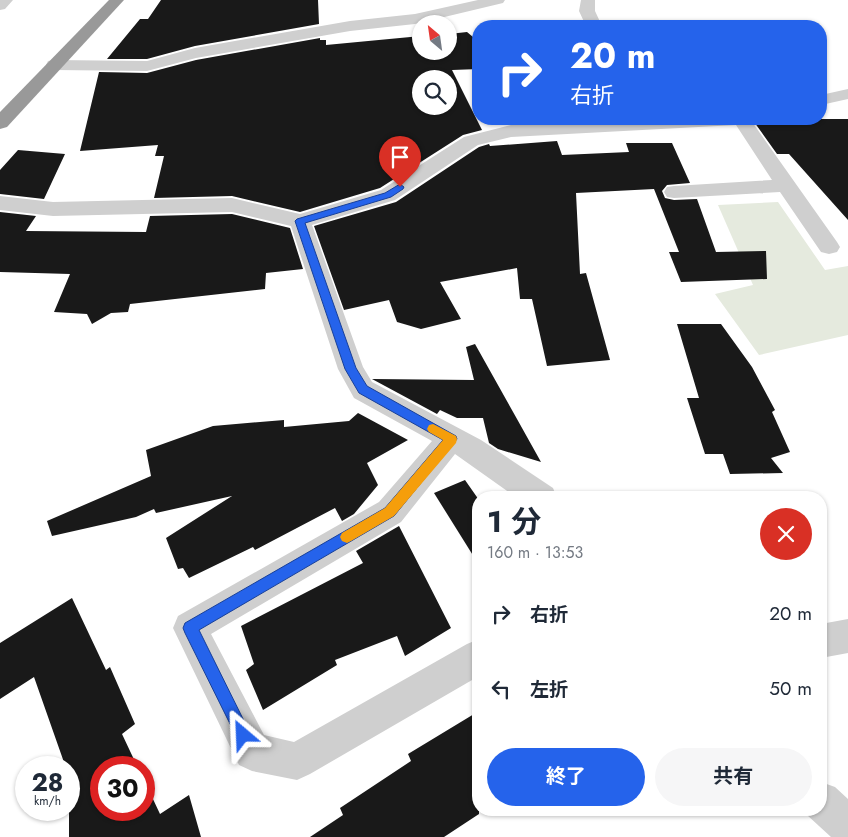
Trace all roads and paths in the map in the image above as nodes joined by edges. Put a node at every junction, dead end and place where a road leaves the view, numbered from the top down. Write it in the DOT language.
graph roads {
  1 [pos="6,0"];
  2 [pos="117,0"];
  3 [pos="498,0"];
  4 [pos="588,0"];
  5 [pos="0,6"];
  6 [pos="591,20"];
  7 [pos="54,65"];
  8 [pos="848,94"];
  9 [pos="827,99"];
  10 [pos="0,123"];
  11 [pos="593,125"];
  12 [pos="744,125"];
  13 [pos="786,185"];
  14 [pos="674,192"];
  15 [pos="0,202"];
  16 [pos="300,221"];
  17 [pos="829,247"];
  18 [pos="452,439"];
  19 [pos="532,491"];
  20 [pos="848,636"];
  21 [pos="827,640"];
  22 [pos="472,660"];
  1 -- 5 [label="street"];
  2 -- 7 [label="highway"];
  3 -- 7 [label="street"];
  4 -- 6 [label="street"];
  7 -- 10 [label="highway"];
  8 -- 9 [label="street"];
  11 -- 16 [label="street"];
  12 -- 13 [label="street"];
  13 -- 14 [label="street"];
  13 -- 17 [label="street"];
  15 -- 16 [label="street"];
  16 -- 18 [label="street"];
  18 -- 19 [label="street"];
  18 -- 22 [label="street"];
  20 -- 21 [label="street"];
}
